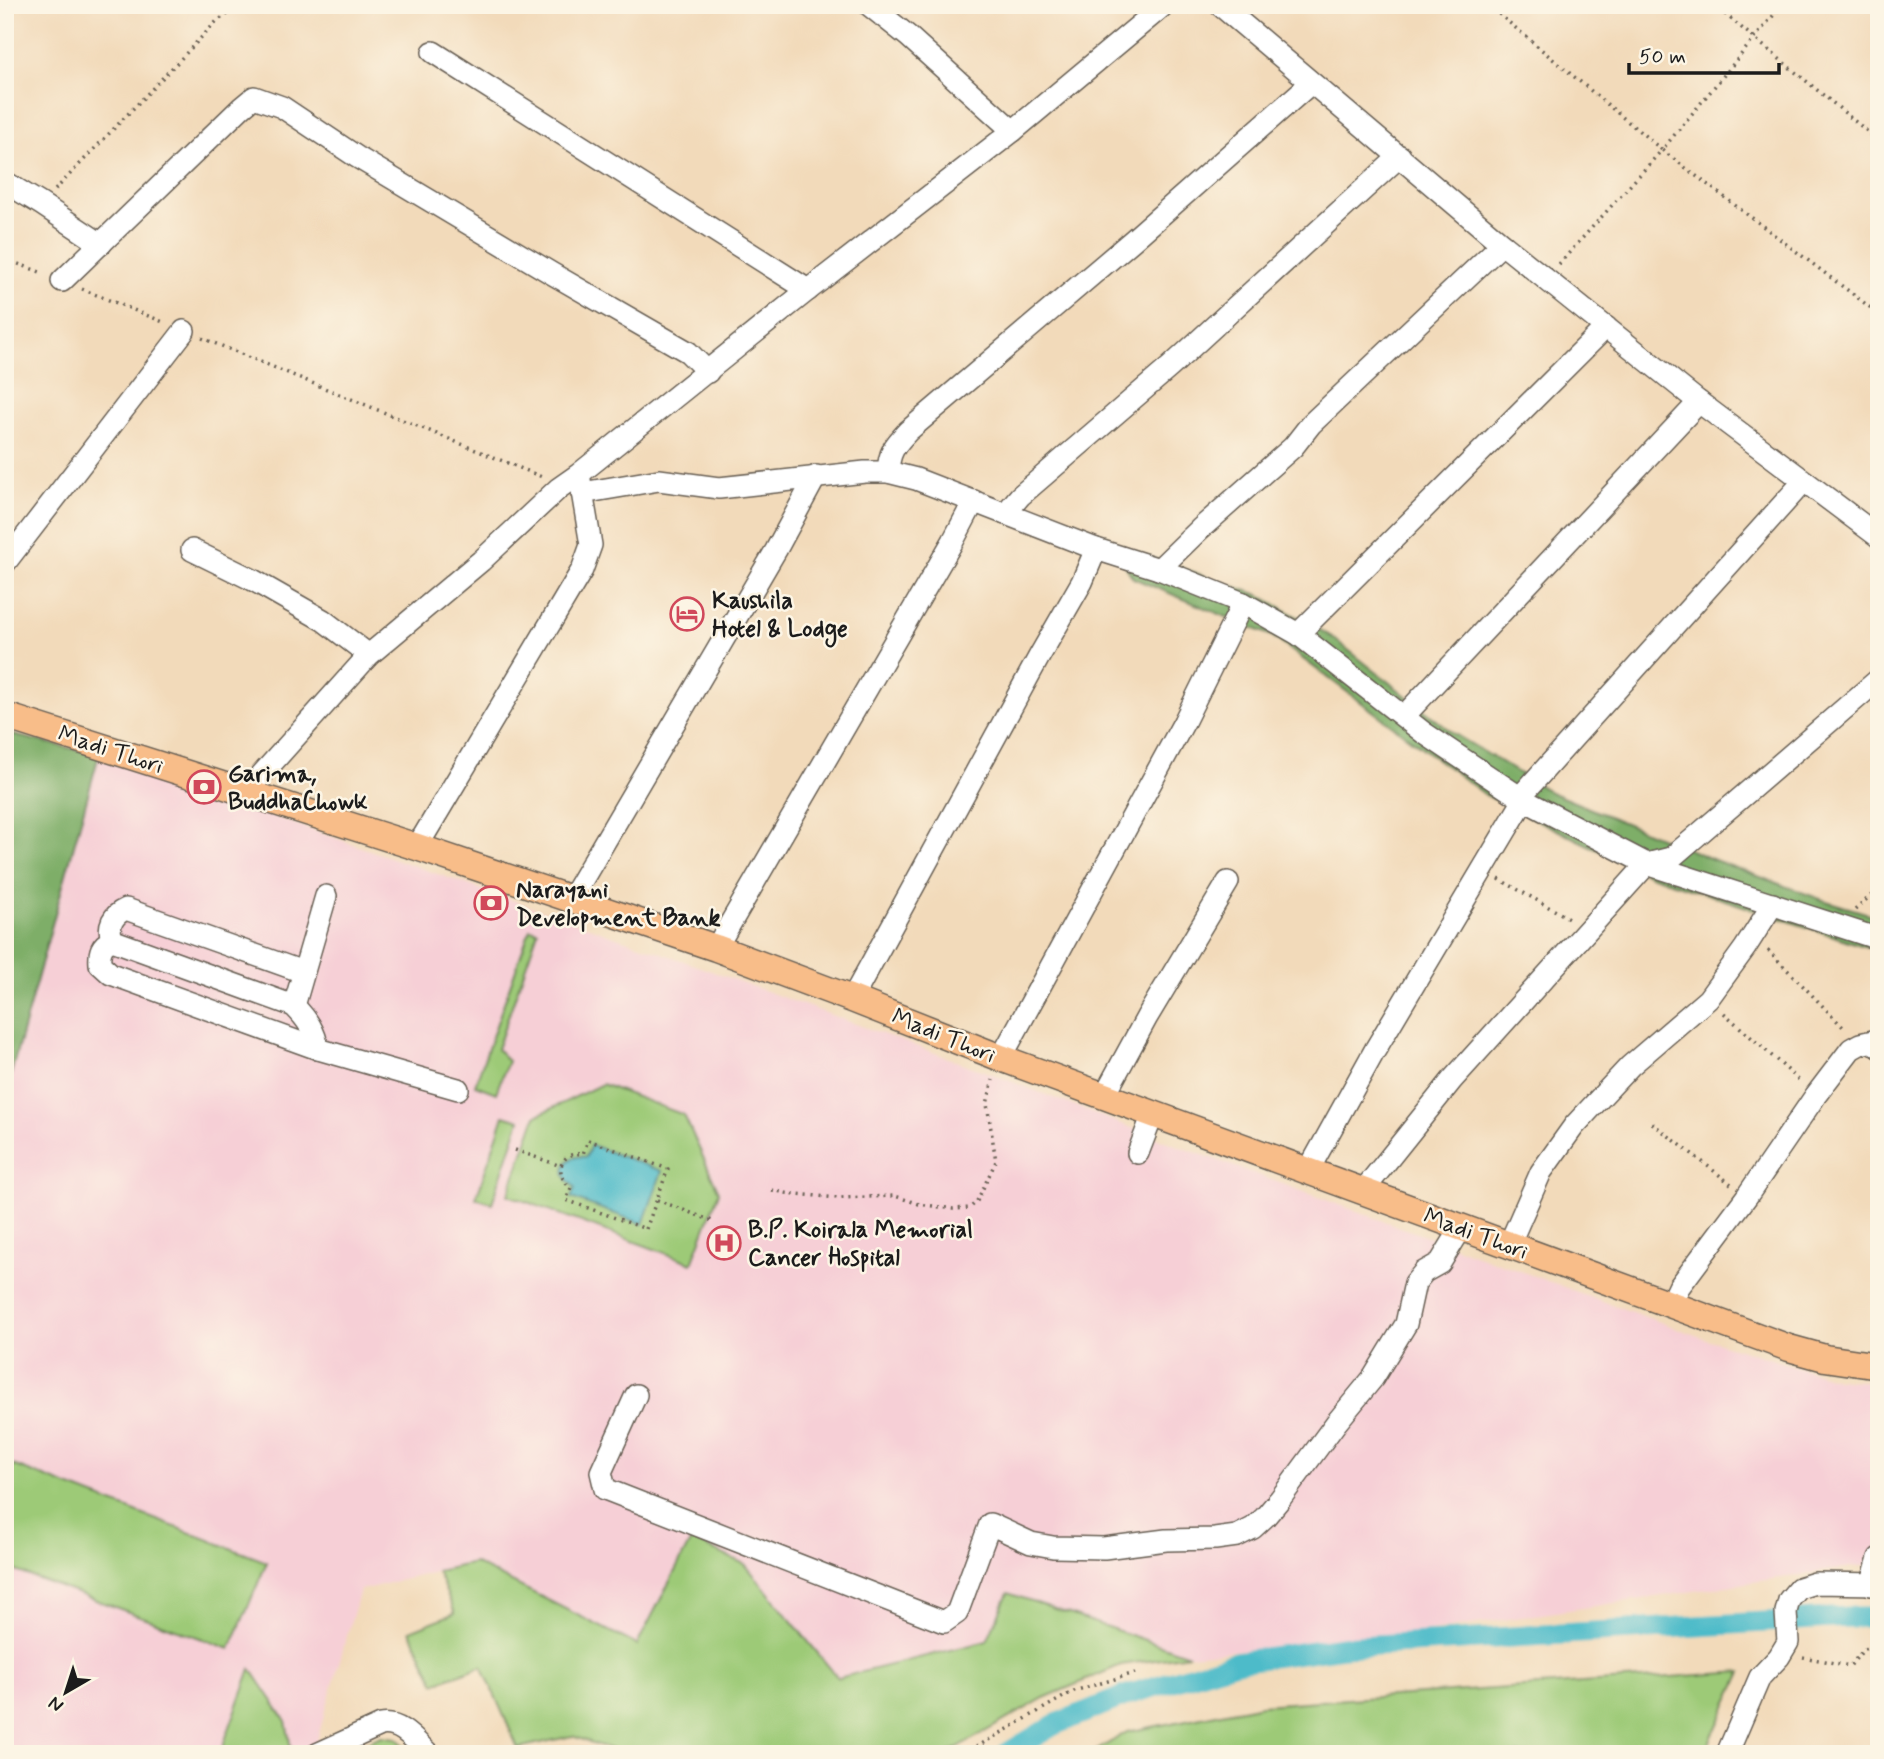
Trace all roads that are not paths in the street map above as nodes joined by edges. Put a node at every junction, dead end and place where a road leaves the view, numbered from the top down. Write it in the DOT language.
graph roads {
  1 [pos="869,5"];
  2 [pos="1164,5"];
  3 [pos="1220,5"];
  4 [pos="433,52"];
  5 [pos="1311,83"];
  6 [pos="1013,131"];
  7 [pos="1401,156"];
  8 [pos="5,182"];
  9 [pos="101,244"];
  10 [pos="1502,244"];
  11 [pos="62,281"];
  12 [pos="808,290"];
  13 [pos="1606,327"];
  14 [pos="184,331"];
  15 [pos="708,372"];
  16 [pos="1699,402"];
  17 [pos="888,472"];
  18 [pos="816,476"];
  19 [pos="1804,481"];
  20 [pos="580,484"];
  21 [pos="974,501"];
  22 [pos="1005,514"];
  23 [pos="1879,537"];
  24 [pos="1096,549"];
  25 [pos="192,550"];
  26 [pos="5,563"];
  27 [pos="1159,569"];
  28 [pos="1243,603"];
  29 [pos="1298,634"];
  30 [pos="369,655"];
  31 [pos="1879,679"];
  32 [pos="5,716"];
  33 [pos="1404,716"];
  34 [pos="246,792"];
  35 [pos="1522,798"];
  36 [pos="417,847"];
  37 [pos="1647,864"];
  38 [pos="1227,882"];
  39 [pos="326,896"];
  40 [pos="572,899"];
  41 [pos="1773,904"];
  42 [pos="1879,939"];
  43 [pos="112,940"];
  44 [pos="716,948"];
  45 [pos="303,972"];
  46 [pos="852,999"];
  47 [pos="294,1006"];
  48 [pos="1869,1045"];
  49 [pos="318,1048"];
  50 [pos="1001,1058"];
  51 [pos="458,1088"];
  52 [pos="1104,1096"];
  53 [pos="1153,1114"];
  54 [pos="1138,1153"];
  55 [pos="1308,1171"];
  56 [pos="1363,1191"];
  57 [pos="1462,1227"];
  58 [pos="1509,1245"];
  59 [pos="1671,1304"];
  60 [pos="1879,1366"];
  61 [pos="636,1395"];
  62 [pos="1879,1558"];
  63 [pos="1875,1584"];
  64 [pos="317,1754"];
  65 [pos="429,1754"];
  66 [pos="1727,1754"];
  1 -- 6 [label="street"];
  2 -- 6 [label="street"];
  3 -- 5 [label="street"];
  4 -- 12 [label="street"];
  5 -- 7 [label="street"];
  5 -- 17 [label="street"];
  6 -- 12 [label="street"];
  7 -- 10 [label="street"];
  7 -- 22 [label="street"];
  8 -- 9 [label="street"];
  9 -- 11 [label="street"];
  9 -- 15 [label="street"];
  10 -- 13 [label="street"];
  10 -- 27 [label="street"];
  12 -- 15 [label="street"];
  13 -- 16 [label="street"];
  13 -- 29 [label="street"];
  14 -- 26 [label="street"];
  15 -- 20 [label="street"];
  16 -- 19 [label="street"];
  16 -- 33 [label="street"];
  17 -- 18 [label="street"];
  17 -- 21 [label="street"];
  18 -- 20 [label="street"];
  18 -- 40 [label="street"];
  19 -- 23 [label="street"];
  19 -- 35 [label="street"];
  20 -- 30 [label="street"];
  20 -- 36 [label="street"];
  21 -- 22 [label="street"];
  21 -- 44 [label="street"];
  22 -- 24 [label="street"];
  24 -- 27 [label="street"];
  24 -- 46 [label="street"];
  25 -- 30 [label="street"];
  27 -- 28 [label="street"];
  28 -- 29 [label="street"];
  28 -- 50 [label="street"];
  29 -- 33 [label="street"];
  30 -- 34 [label="street"];
  31 -- 37 [label="street"];
  32 -- 34 [label="main road, Madi Thori"];
  33 -- 35 [label="street"];
  34 -- 36 [label="main road, Madi Thori"];
  35 -- 37 [label="street"];
  35 -- 55 [label="street"];
  36 -- 40 [label="main road, Madi Thori"];
  37 -- 41 [label="street"];
  37 -- 56 [label="street"];
  38 -- 52 [label="street"];
  39 -- 45 [label="street"];
  40 -- 44 [label="main road, Madi Thori"];
  41 -- 42 [label="street"];
  41 -- 58 [label="street"];
  43 -- 45 [label="street"];
  43 -- 47 [label="street"];
  43 -- 49 [label="street"];
  44 -- 46 [label="main road, Madi Thori"];
  45 -- 47 [label="street"];
  46 -- 50 [label="main road, Madi Thori"];
  47 -- 49 [label="street"];
  48 -- 59 [label="street"];
  49 -- 51 [label="street"];
  50 -- 52 [label="main road, Madi Thori"];
  52 -- 53 [label="main road, Madi Thori"];
  53 -- 54 [label="street"];
  53 -- 55 [label="main road, Madi Thori"];
  55 -- 56 [label="main road, Madi Thori"];
  56 -- 57 [label="main road, Madi Thori"];
  57 -- 58 [label="main road, Madi Thori"];
  57 -- 61 [label="street"];
  58 -- 59 [label="main road, Madi Thori"];
  59 -- 60 [label="main road, Madi Thori"];
  62 -- 63 [label="street"];
  63 -- 66 [label="street"];
  64 -- 65 [label="street"];
}
